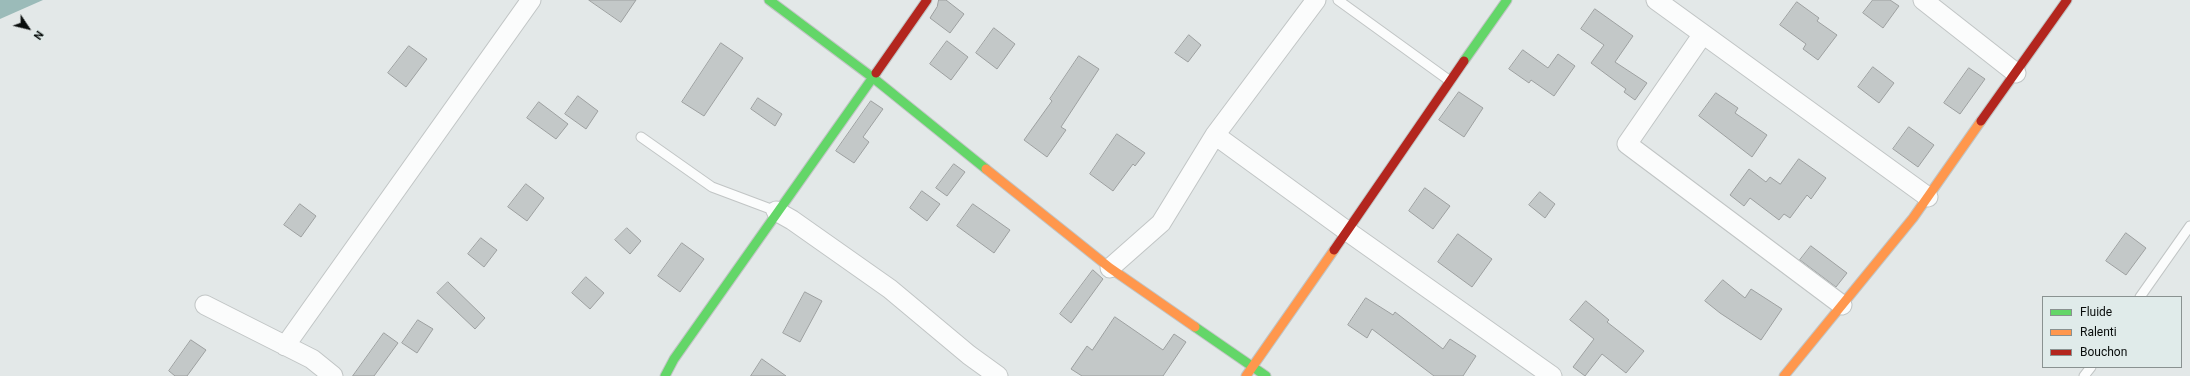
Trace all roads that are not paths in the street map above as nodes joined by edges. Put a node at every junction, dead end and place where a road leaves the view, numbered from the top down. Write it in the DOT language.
graph roads {
  1 [pos="531,0"];
  2 [pos="769,0"];
  3 [pos="926,0"];
  4 [pos="1316,0"];
  5 [pos="1338,0"];
  6 [pos="1507,0"];
  7 [pos="1656,0"];
  8 [pos="1923,0"];
  9 [pos="2067,0"];
  10 [pos="1703,34"];
  11 [pos="2016,73"];
  12 [pos="872,77"];
  13 [pos="1450,82"];
  14 [pos="1215,134"];
  15 [pos="641,137"];
  16 [pos="1928,197"];
  17 [pos="776,211"];
  18 [pos="2190,226"];
  19 [pos="1347,231"];
  20 [pos="1110,268"];
  21 [pos="2141,296"];
  22 [pos="205,305"];
  23 [pos="1842,306"];
  24 [pos="286,346"];
  25 [pos="1253,367"];
  26 [pos="2090,368"];
  27 [pos="333,376"];
  28 [pos="665,376"];
  29 [pos="998,376"];
  30 [pos="1246,376"];
  31 [pos="1266,376"];
  32 [pos="1552,376"];
  33 [pos="1784,376"];
  34 [pos="2084,376"];
  1 -- 24 [label="street"];
  2 -- 12 [label="street"];
  3 -- 12 [label="street"];
  4 -- 14 [label="street"];
  5 -- 13 [label="lane"];
  6 -- 13 [label="street"];
  7 -- 10 [label="street"];
  8 -- 11 [label="street"];
  9 -- 11 [label="street"];
  10 -- 16 [label="street"];
  10 -- 23 [label="street"];
  11 -- 16 [label="street"];
  12 -- 17 [label="street"];
  12 -- 20 [label="street"];
  13 -- 19 [label="street"];
  14 -- 19 [label="street"];
  14 -- 20 [label="street"];
  15 -- 17 [label="lane"];
  16 -- 23 [label="street"];
  17 -- 28 [label="street"];
  17 -- 29 [label="street"];
  18 -- 21 [label="lane"];
  19 -- 25 [label="street"];
  19 -- 32 [label="street"];
  20 -- 25 [label="street"];
  22 -- 24 [label="street"];
  23 -- 33 [label="street"];
  24 -- 27 [label="street"];
  25 -- 30 [label="street"];
  25 -- 31 [label="street"];
  26 -- 34 [label="lane"];
}
